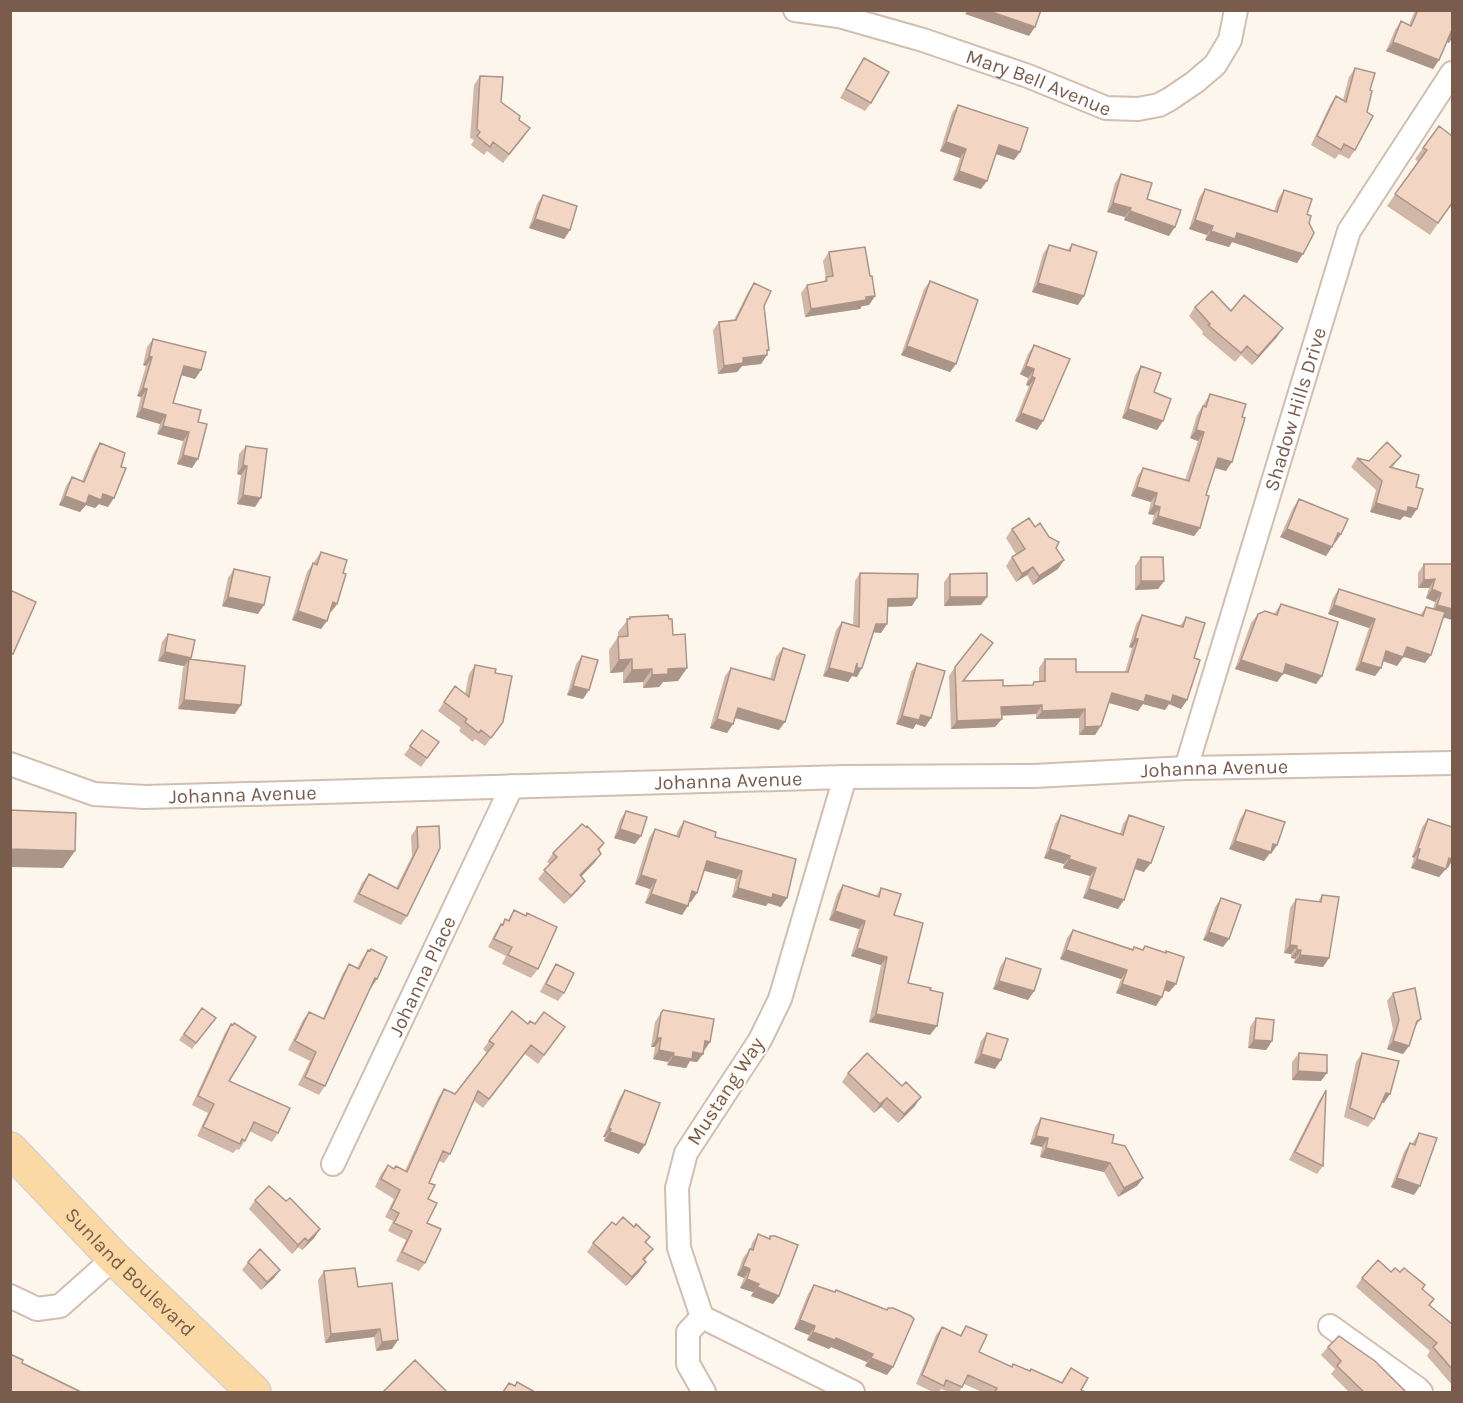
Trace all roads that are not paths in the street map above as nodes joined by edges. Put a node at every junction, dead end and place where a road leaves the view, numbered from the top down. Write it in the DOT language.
graph roads {
  1 [pos="795,10"];
  2 [pos="1236,10"];
  3 [pos="1452,74"];
  4 [pos="1452,763"];
  5 [pos="10,764"];
  6 [pos="1186,768"];
  7 [pos="845,777"];
  8 [pos="512,786"];
  9 [pos="10,1149"];
  10 [pos="333,1164"];
  11 [pos="114,1258"];
  12 [pos="10,1296"];
  13 [pos="702,1317"];
  14 [pos="1330,1326"];
  15 [pos="254,1392"];
  16 [pos="704,1392"];
  17 [pos="853,1392"];
  18 [pos="1421,1392"];
  1 -- 2 [label="street, Mary Bell Avenue"];
  3 -- 6 [label="street, Shadow Hills Drive"];
  4 -- 6 [label="street, Johanna Avenue"];
  5 -- 8 [label="street, Johanna Avenue"];
  6 -- 7 [label="street, Johanna Avenue"];
  7 -- 8 [label="street, Johanna Avenue"];
  7 -- 13 [label="street, Mustang Way"];
  8 -- 10 [label="street, Johanna Place"];
  9 -- 11 [label="main road, Sunland Boulevard"];
  11 -- 12 [label="street"];
  11 -- 15 [label="main road, Sunland Boulevard"];
  13 -- 16 [label="street"];
  13 -- 17 [label="street"];
  14 -- 18 [label="street"];
}
